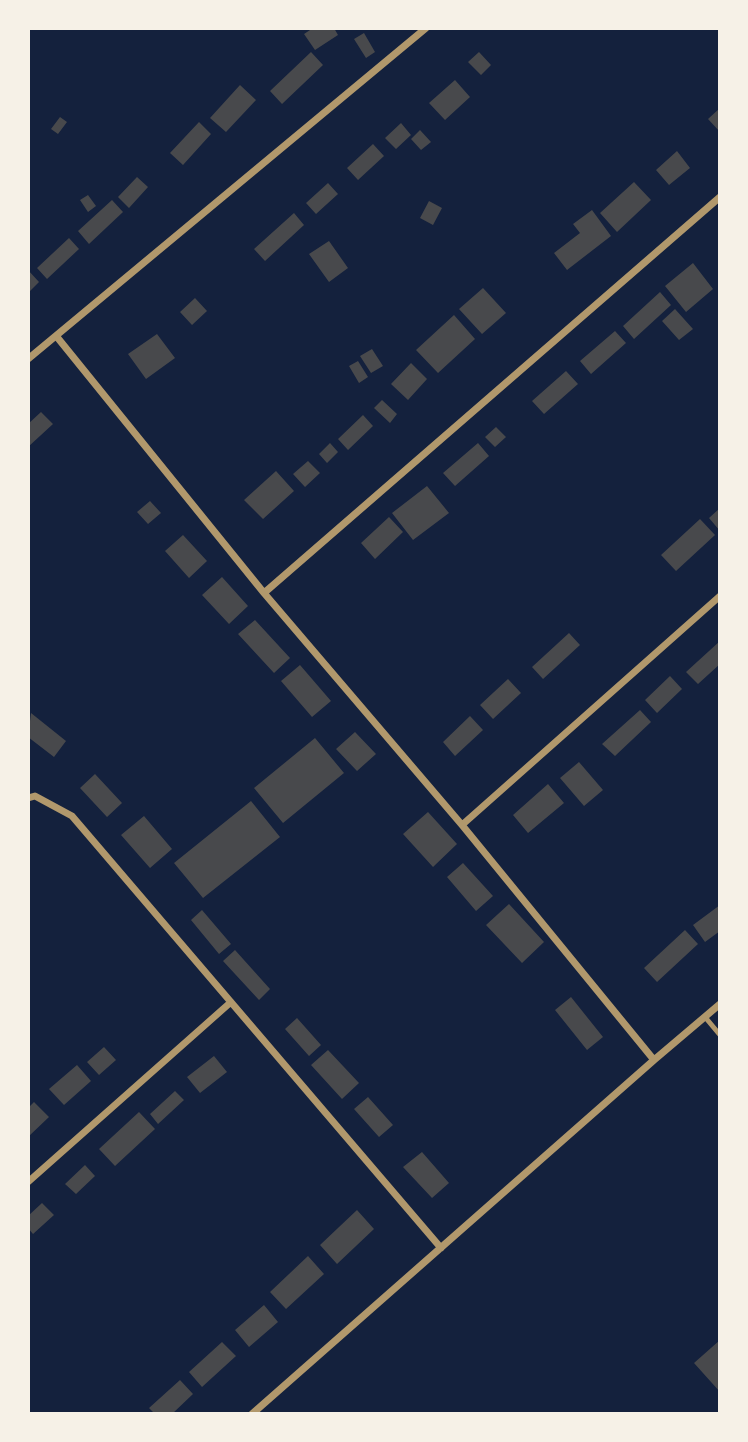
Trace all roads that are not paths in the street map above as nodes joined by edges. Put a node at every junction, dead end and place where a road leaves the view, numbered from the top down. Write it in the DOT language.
graph roads {
  1 [pos="426,28"];
  2 [pos="720,197"];
  3 [pos="57,337"];
  4 [pos="28,359"];
  5 [pos="264,593"];
  6 [pos="720,596"];
  7 [pos="28,798"];
  8 [pos="462,825"];
  9 [pos="231,1002"];
  10 [pos="720,1004"];
  11 [pos="705,1017"];
  12 [pos="720,1035"];
  13 [pos="654,1060"];
  14 [pos="28,1182"];
  15 [pos="441,1248"];
  16 [pos="252,1414"];
  1 -- 3 [label="street"];
  2 -- 5 [label="street"];
  3 -- 4 [label="street"];
  3 -- 5 [label="street"];
  5 -- 8 [label="street"];
  6 -- 8 [label="street"];
  7 -- 9 [label="street"];
  8 -- 13 [label="street"];
  9 -- 14 [label="street"];
  9 -- 15 [label="street"];
  10 -- 11 [label="street"];
  11 -- 12 [label="lane"];
  11 -- 13 [label="street"];
  13 -- 15 [label="street"];
  15 -- 16 [label="street"];
}
